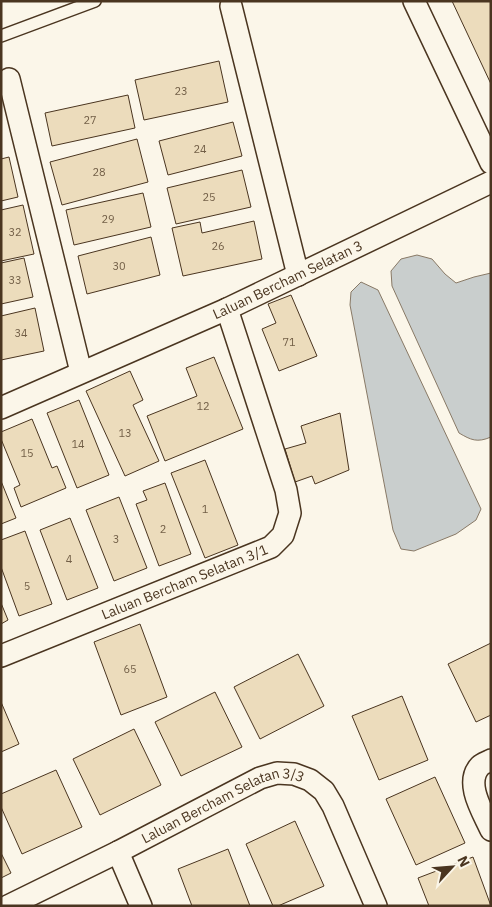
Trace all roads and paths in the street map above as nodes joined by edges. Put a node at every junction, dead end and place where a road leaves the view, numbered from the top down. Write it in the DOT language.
graph roads {
  1 [pos="95,1"];
  2 [pos="414,1"];
  3 [pos="78,4"];
  4 [pos="231,6"];
  5 [pos="1,36"];
  6 [pos="9,78"];
  7 [pos="491,163"];
  8 [pos="491,182"];
  9 [pos="298,275"];
  10 [pos="227,309"];
  11 [pos="81,372"];
  12 [pos="1,408"];
  13 [pos="1,656"];
  14 [pos="491,760"];
  15 [pos="491,830"];
  16 [pos="118,852"];
  17 [pos="8,906"];
  18 [pos="141,906"];
  19 [pos="376,906"];
  1 -- 3 [label="lane"];
  2 -- 7 [label="street"];
  3 -- 5 [label="lane"];
  4 -- 9 [label="street"];
  6 -- 11 [label="street"];
  8 -- 9 [label="street, Laluan Bercham Selatan 3"];
  9 -- 10 [label="street, Laluan Bercham Selatan 3"];
  10 -- 11 [label="street, Laluan Bercham Selatan 3"];
  10 -- 13 [label="street, Laluan Bercham Selatan 3/1"];
  11 -- 12 [label="street, Laluan Bercham Selatan 3"];
  14 -- 15 [label="street"];
  16 -- 17 [label="street, Laluan Bercham Selatan 3/3"];
  16 -- 18 [label="street"];
  16 -- 19 [label="street, Laluan Bercham Selatan 3/3"];
}
